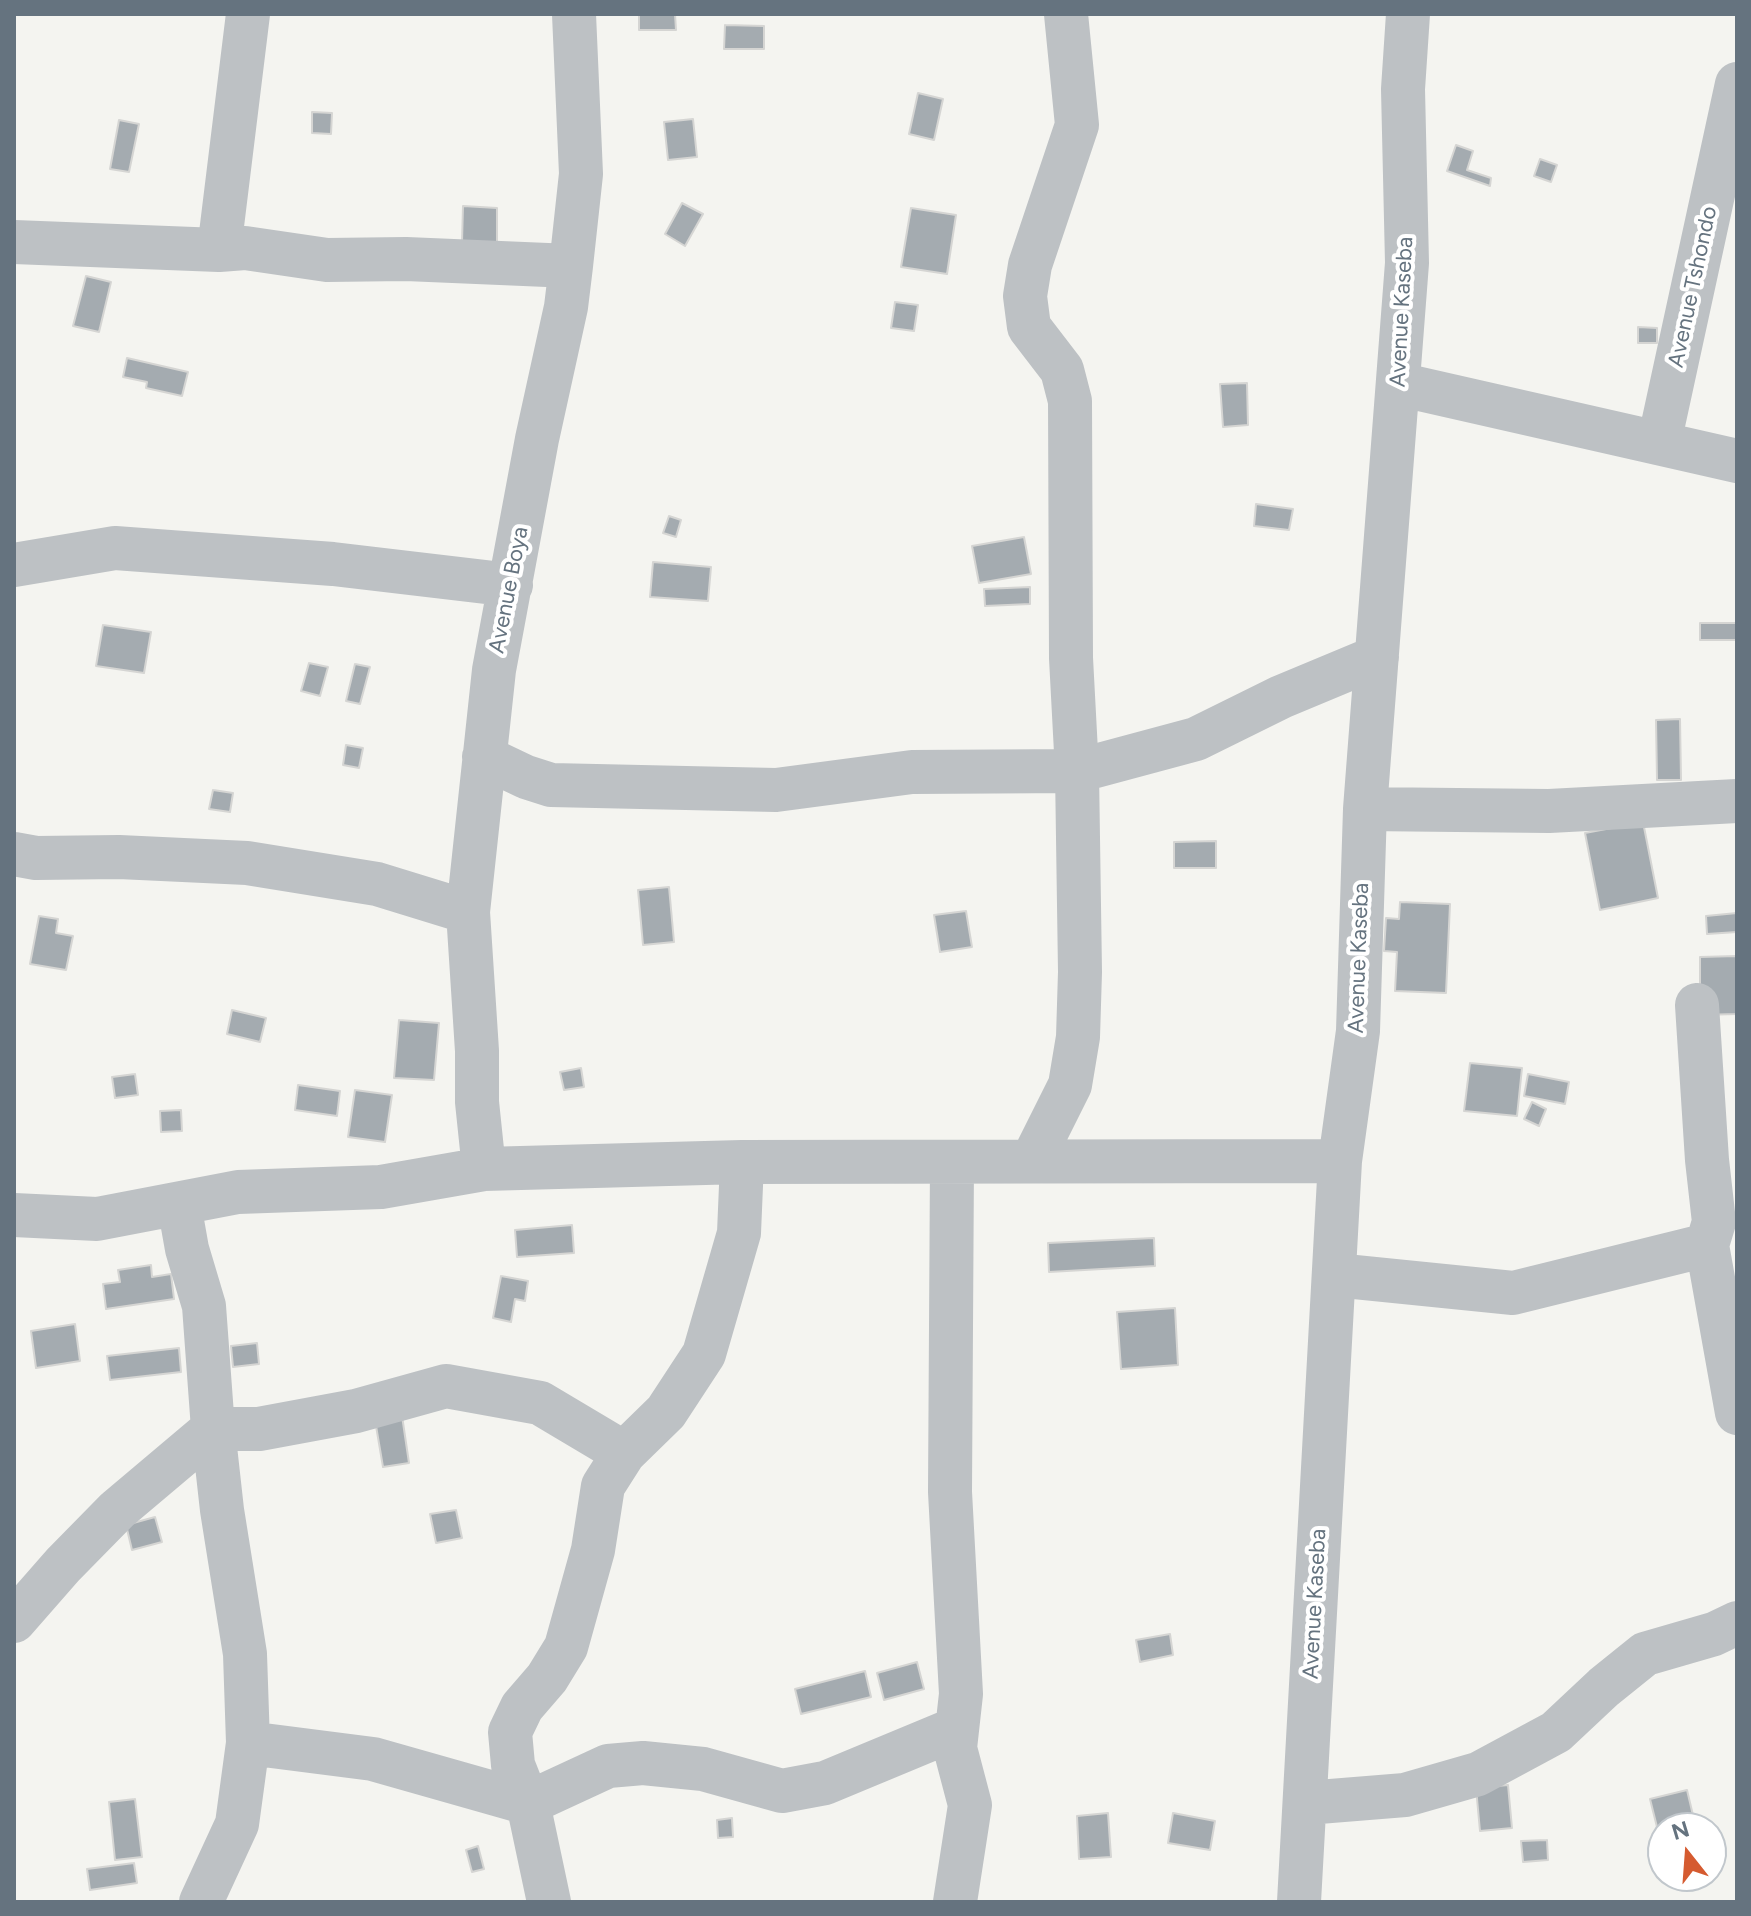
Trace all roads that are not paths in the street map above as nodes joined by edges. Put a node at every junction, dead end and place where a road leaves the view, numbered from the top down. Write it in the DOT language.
graph roads {
  1 [pos="248,14"];
  2 [pos="574,14"];
  3 [pos="1066,14"];
  4 [pos="1408,14"];
  5 [pos="1737,84"];
  6 [pos="14,242"];
  7 [pos="219,250"];
  8 [pos="571,266"];
  9 [pos="1398,384"];
  10 [pos="1659,443"];
  11 [pos="1737,461"];
  12 [pos="14,565"];
  13 [pos="511,585"];
  14 [pos="1377,657"];
  15 [pos="484,757"];
  16 [pos="1077,771"];
  17 [pos="1737,801"];
  18 [pos="1365,809"];
  19 [pos="14,854"];
  20 [pos="468,912"];
  21 [pos="1697,1005"];
  22 [pos="1032,1161"];
  23 [pos="1340,1161"];
  24 [pos="742,1162"];
  25 [pos="952,1162"];
  26 [pos="484,1169"];
  27 [pos="179,1204"];
  28 [pos="14,1215"];
  29 [pos="1707,1245"];
  30 [pos="1335,1275"];
  31 [pos="1737,1413"];
  32 [pos="213,1429"];
  33 [pos="624,1453"];
  34 [pos="14,1621"];
  35 [pos="1737,1623"];
  36 [pos="955,1729"];
  37 [pos="248,1743"];
  38 [pos="528,1803"];
  39 [pos="1306,1803"];
  40 [pos="201,1902"];
  41 [pos="549,1902"];
  42 [pos="955,1902"];
  43 [pos="1299,1902"];
  1 -- 7 [label="street"];
  2 -- 8 [label="street, Avenue Boya"];
  3 -- 16 [label="street"];
  4 -- 9 [label="street, Avenue Kaseba"];
  5 -- 10 [label="street, Avenue Tshondo"];
  6 -- 7 [label="street"];
  7 -- 8 [label="street"];
  8 -- 13 [label="street, Avenue Boya"];
  9 -- 10 [label="street"];
  9 -- 14 [label="street, Avenue Kaseba"];
  10 -- 11 [label="street"];
  12 -- 13 [label="street"];
  13 -- 15 [label="street, Avenue Boya"];
  14 -- 16 [label="street"];
  14 -- 18 [label="street, Avenue Kaseba"];
  15 -- 16 [label="street"];
  15 -- 20 [label="street, Avenue Boya"];
  16 -- 22 [label="street"];
  17 -- 18 [label="street"];
  18 -- 23 [label="street, Avenue Kaseba"];
  19 -- 20 [label="street"];
  20 -- 26 [label="street, Avenue Boya"];
  21 -- 29 [label="street"];
  22 -- 23 [label="street"];
  22 -- 25 [label="street"];
  23 -- 30 [label="street, Avenue Kaseba"];
  24 -- 25 [label="street"];
  24 -- 26 [label="street"];
  24 -- 33 [label="street"];
  25 -- 36 [label="street"];
  26 -- 27 [label="street"];
  27 -- 28 [label="street"];
  27 -- 32 [label="street"];
  29 -- 30 [label="street"];
  29 -- 31 [label="street"];
  30 -- 39 [label="street, Avenue Kaseba"];
  32 -- 33 [label="street"];
  32 -- 34 [label="street"];
  32 -- 37 [label="street"];
  33 -- 38 [label="street"];
  35 -- 39 [label="street"];
  36 -- 38 [label="street"];
  36 -- 42 [label="street"];
  37 -- 38 [label="street"];
  37 -- 40 [label="street"];
  38 -- 41 [label="street"];
  39 -- 43 [label="street, Avenue Kaseba"];
}
